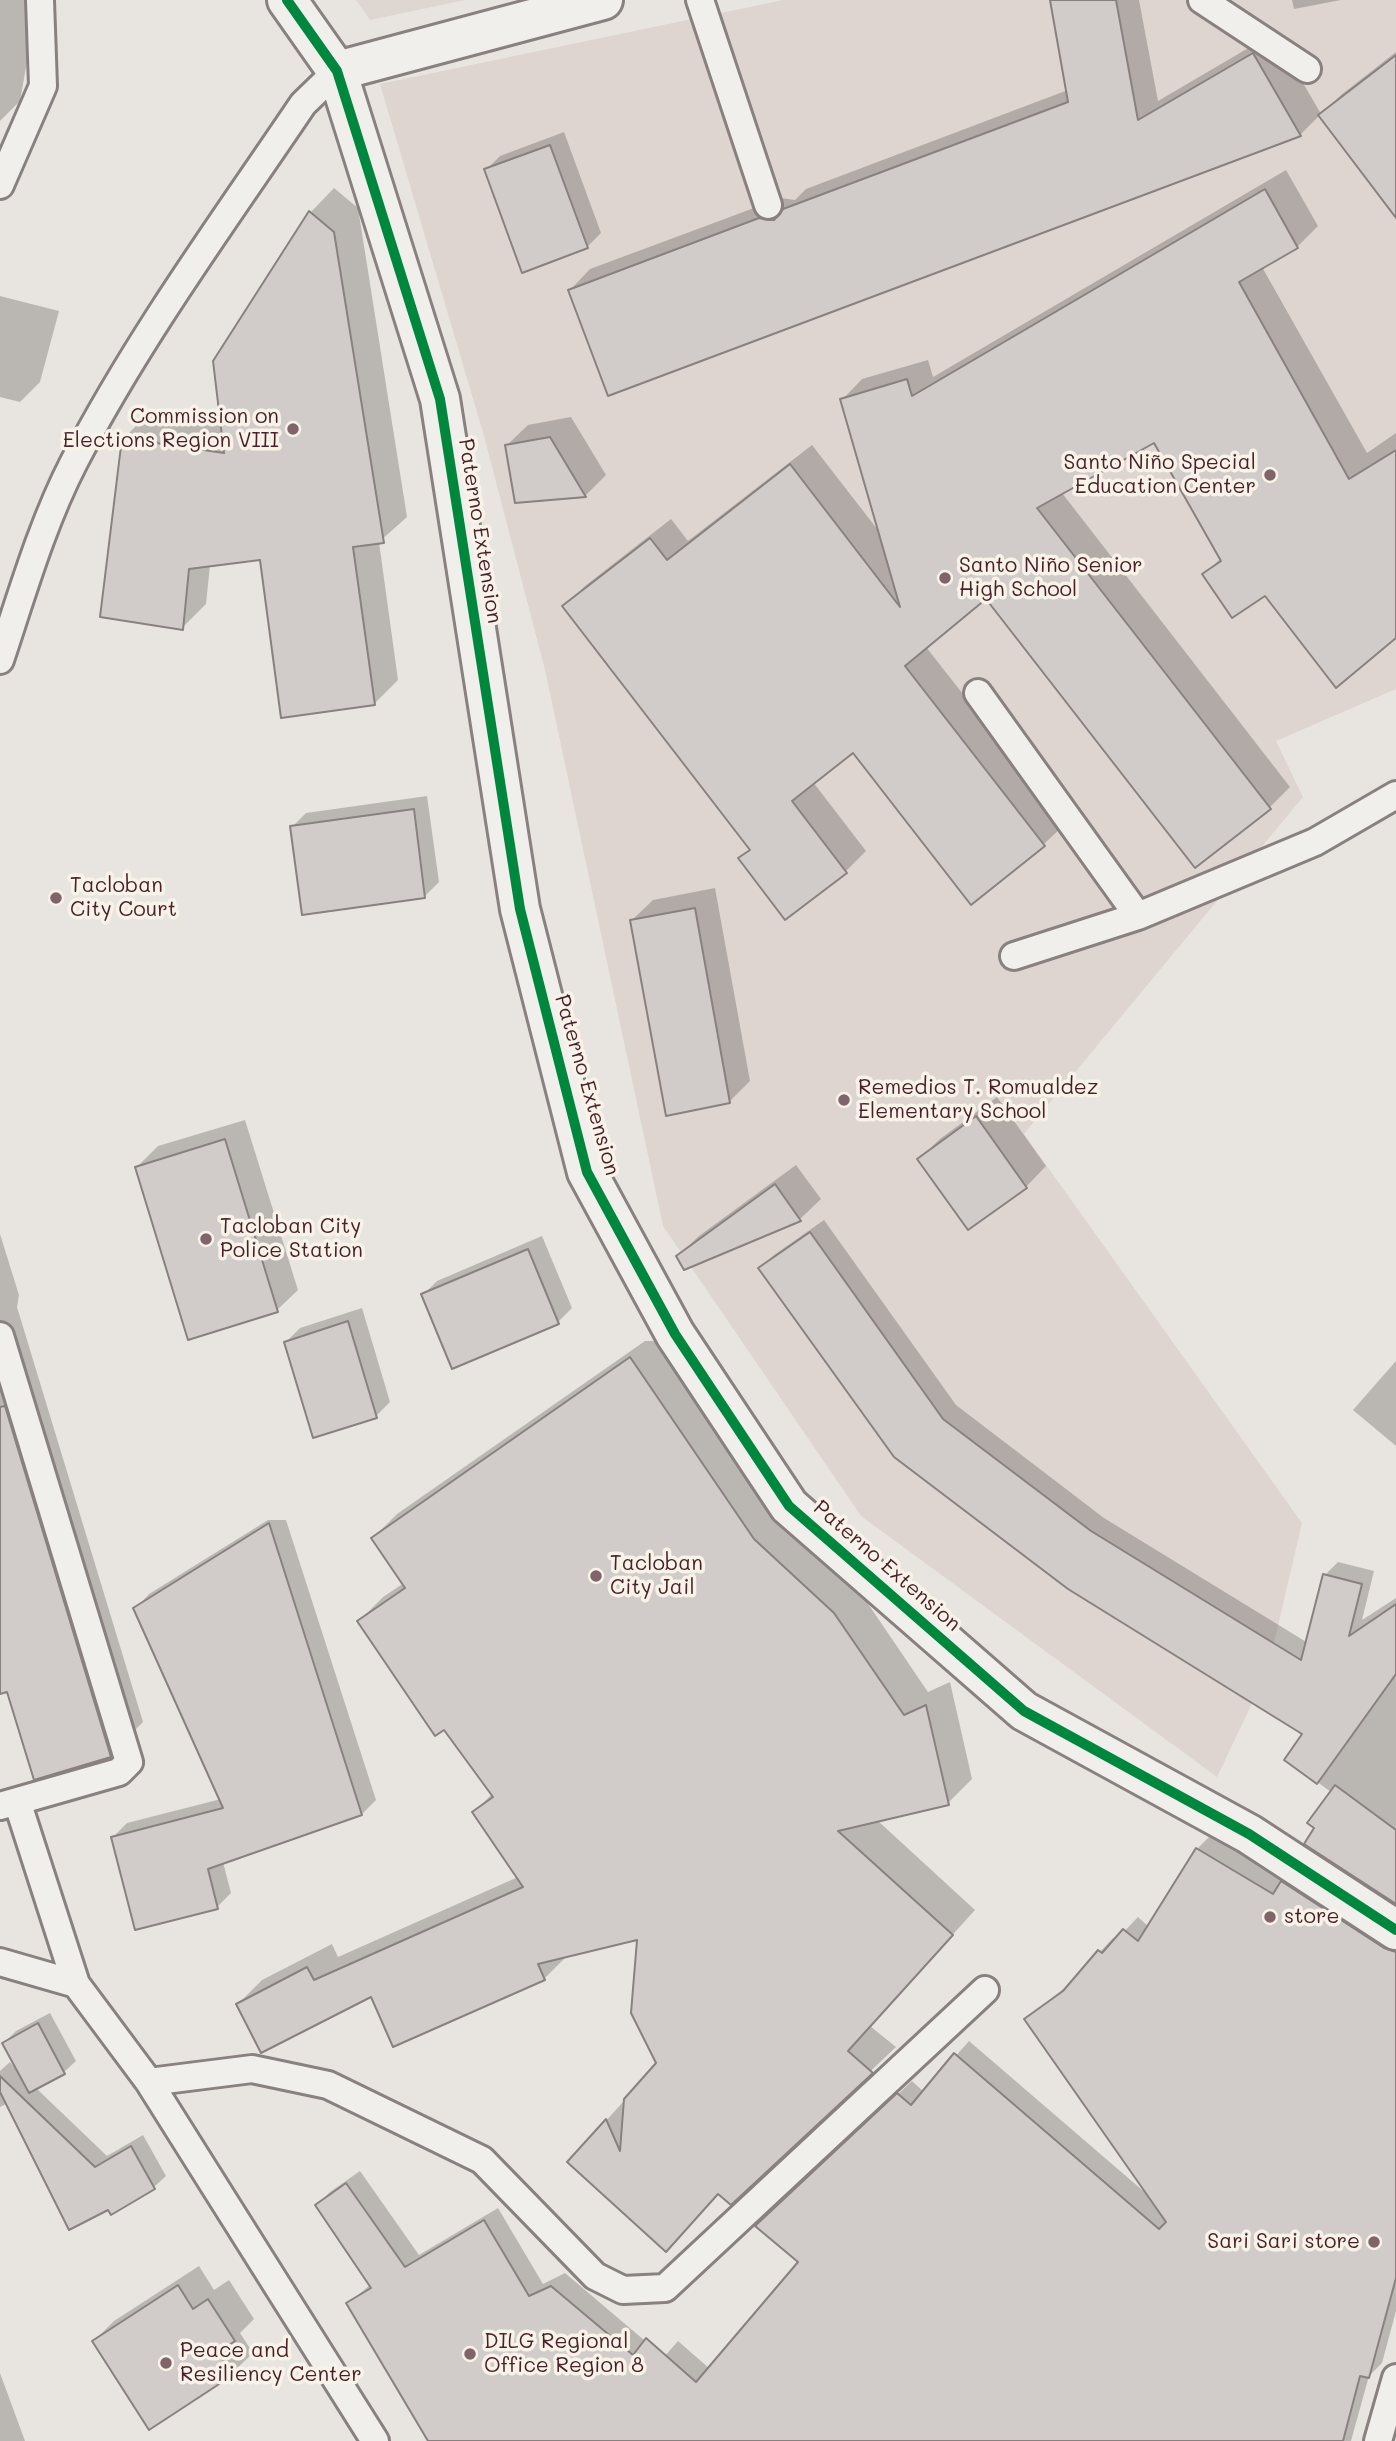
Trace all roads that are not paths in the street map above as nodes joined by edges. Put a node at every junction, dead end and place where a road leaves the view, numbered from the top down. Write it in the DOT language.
graph roads {
  1 [pos="40,0"];
  2 [pos="287,0"];
  3 [pos="603,0"];
  4 [pos="700,0"];
  5 [pos="1202,0"];
  6 [pos="1307,69"];
  7 [pos="337,71"];
  8 [pos="0,185"];
  9 [pos="768,205"];
  10 [pos="0,660"];
  11 [pos="978,693"];
  12 [pos="1396,795"];
  13 [pos="1138,916"];
  14 [pos="1014,956"];
  15 [pos="0,1336"];
  16 [pos="8,1803"];
  17 [pos="1396,1930"];
  18 [pos="0,1962"];
  19 [pos="76,1984"];
  20 [pos="985,1990"];
  21 [pos="149,2082"];
  22 [pos="1396,2378"];
  23 [pos="375,2441"];
  24 [pos="1378,2441"];
  1 -- 8 [label="lane"];
  2 -- 7 [label="street, Paterno Extension"];
  3 -- 7 [label="street"];
  4 -- 9 [label="lane"];
  5 -- 6 [label="lane"];
  7 -- 10 [label="lane"];
  7 -- 17 [label="street, Paterno Extension"];
  11 -- 13 [label="lane"];
  12 -- 13 [label="lane"];
  13 -- 14 [label="lane"];
  15 -- 16 [label="lane"];
  16 -- 19 [label="lane"];
  18 -- 19 [label="lane"];
  19 -- 21 [label="lane"];
  20 -- 21 [label="lane"];
  21 -- 23 [label="lane"];
  22 -- 24 [label="lane"];
}
